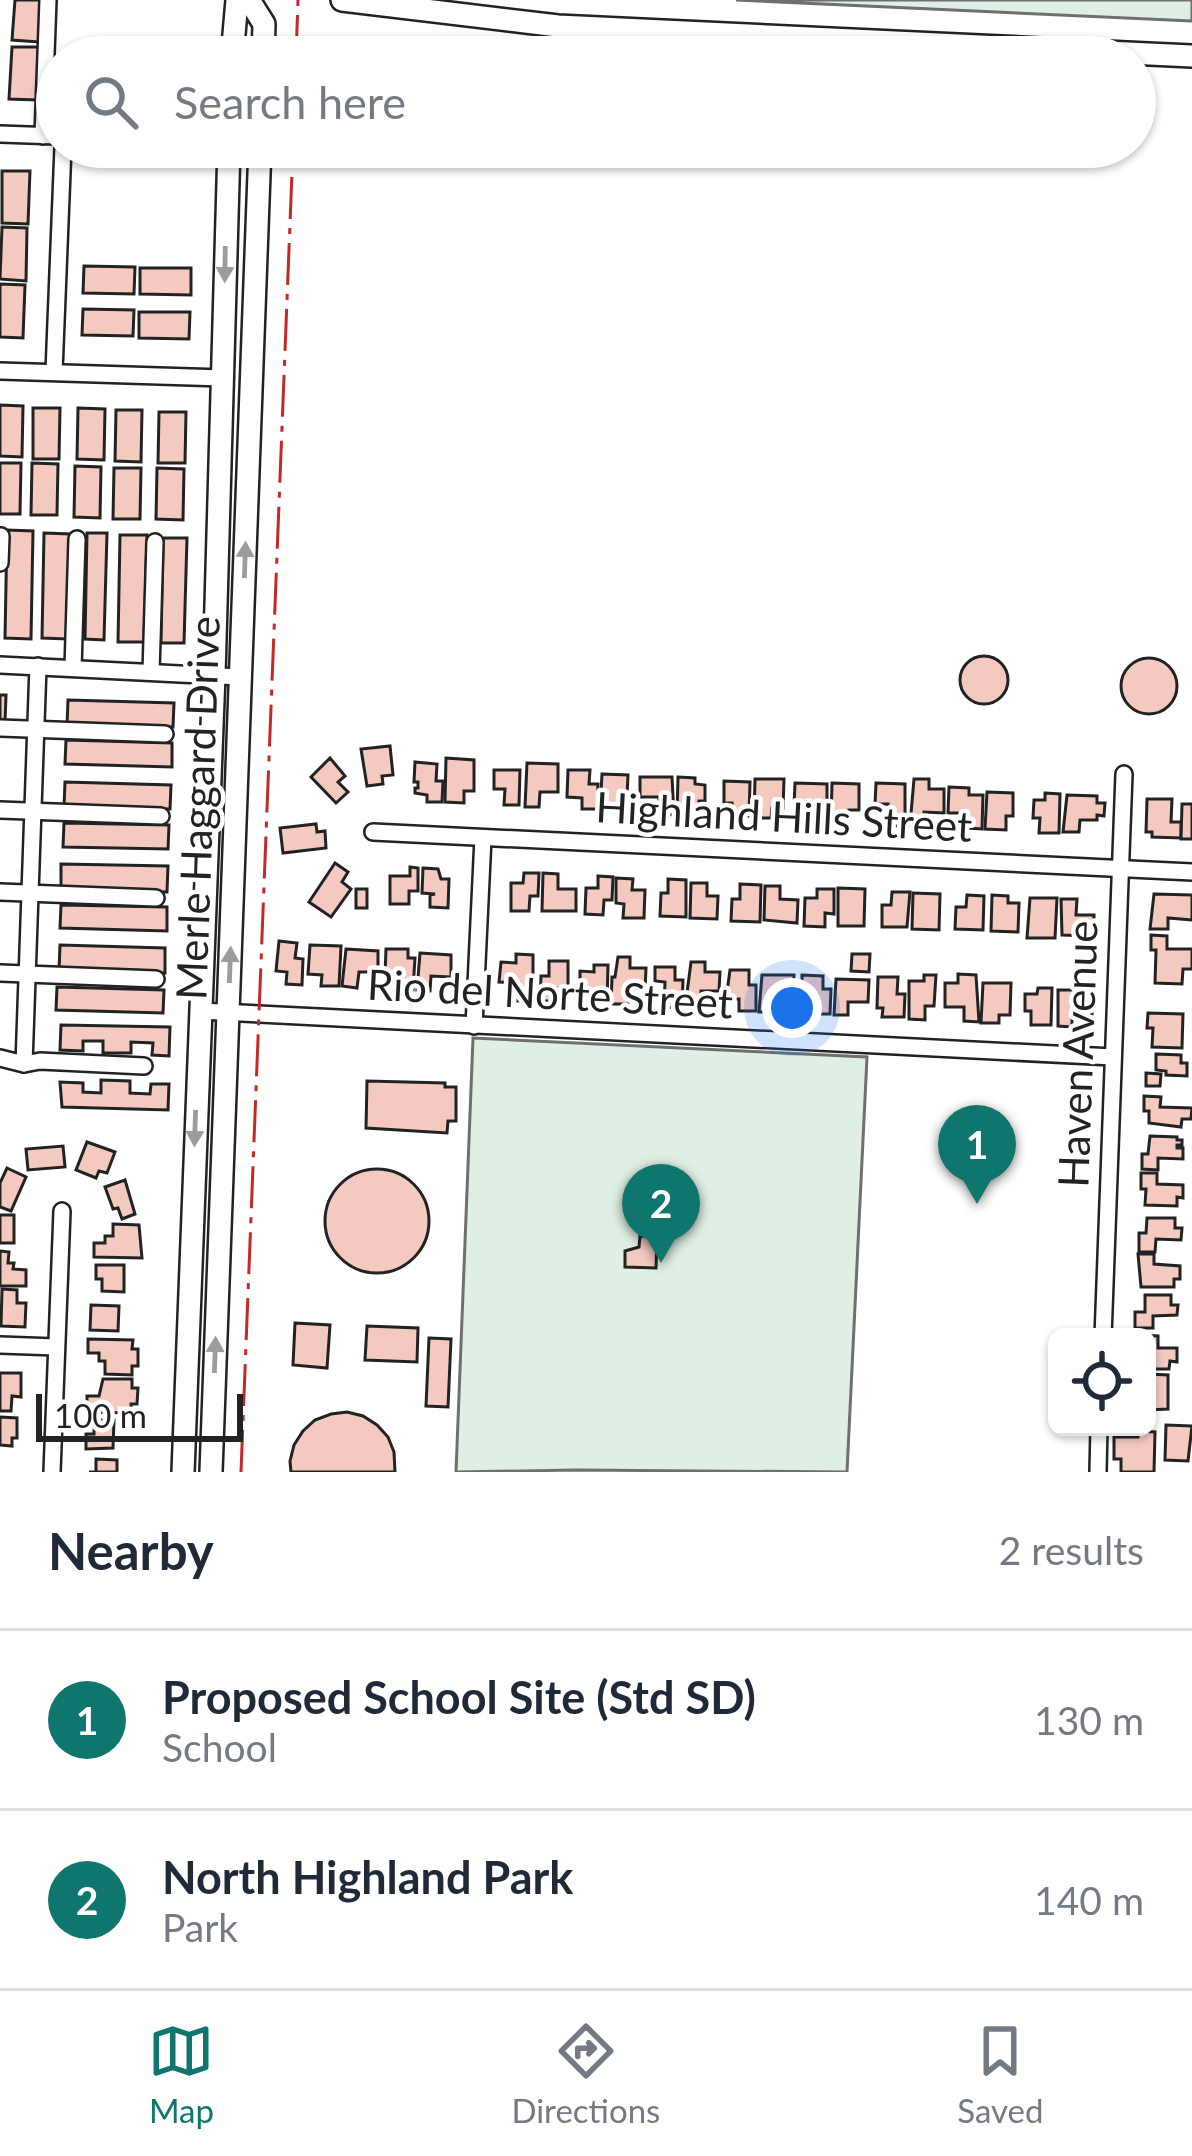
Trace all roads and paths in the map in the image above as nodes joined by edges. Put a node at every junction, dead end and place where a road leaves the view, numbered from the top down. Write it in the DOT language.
graph roads {
  1 [pos="48,0"];
  2 [pos="237,0"];
  3 [pos="250,0"];
  4 [pos="342,0"];
  5 [pos="49,36"];
  6 [pos="234,36"];
  7 [pos="264,36"];
  8 [pos="769,36"];
  9 [pos="1156,54"];
  10 [pos="1192,56"];
  11 [pos="0,134"];
  12 [pos="36,135"];
  13 [pos="62,168"];
  14 [pos="228,168"];
  15 [pos="259,168"];
  16 [pos="0,370"];
  17 [pos="54,372"];
  18 [pos="223,378"];
  19 [pos="1,536"];
  20 [pos="77,539"];
  21 [pos="155,542"];
  22 [pos="0,562"];
  23 [pos="0,665"];
  24 [pos="38,667"];
  25 [pos="73,668"];
  26 [pos="151,672"];
  27 [pos="214,675"];
  28 [pos="240,677"];
  29 [pos="0,728"];
  30 [pos="36,729"];
  31 [pos="165,734"];
  32 [pos="1124,774"];
  33 [pos="0,810"];
  34 [pos="33,811"];
  35 [pos="161,815"];
  36 [pos="373,832"];
  37 [pos="483,838"];
  38 [pos="1120,869"];
  39 [pos="1192,872"];
  40 [pos="0,892"];
  41 [pos="30,893"];
  42 [pos="156,898"];
  43 [pos="0,973"];
  44 [pos="28,974"];
  45 [pos="156,979"];
  46 [pos="200,1011"];
  47 [pos="228,1012"];
  48 [pos="474,1026"];
  49 [pos="1113,1057"];
  50 [pos="0,1058"];
  51 [pos="25,1064"];
  52 [pos="144,1066"];
  53 [pos="62,1211"];
  54 [pos="1103,1328"];
  55 [pos="0,1346"];
  56 [pos="56,1348"];
  57 [pos="1100,1436"];
  58 [pos="52,1472"];
  59 [pos="183,1472"];
  60 [pos="211,1472"];
  61 [pos="1098,1472"];
  1 -- 5 [label="street"];
  2 -- 6 [label="main road"];
  3 -- 7 [label="main road"];
  4 -- 8 [label="main road"];
  9 -- 10 [label="main road"];
  11 -- 12 [label="street"];
  13 -- 17 [label="street"];
  14 -- 18 [label="main road, Merle Haggard Drive, one-way"];
  28 -- 15 [label="main road, Merle Haggard Drive, one-way"];
  16 -- 17 [label="street"];
  17 -- 18 [label="street"];
  18 -- 27 [label="main road, Merle Haggard Drive"];
  19 -- 22 [label="street"];
  20 -- 25 [label="street"];
  21 -- 26 [label="street"];
  23 -- 24 [label="street"];
  24 -- 25 [label="street"];
  24 -- 30 [label="street"];
  25 -- 26 [label="street"];
  26 -- 27 [label="street"];
  27 -- 28 [label="street"];
  27 -- 46 [label="main road, Merle Haggard Drive"];
  47 -- 28 [label="main road, Merle Haggard Drive, one-way"];
  29 -- 30 [label="street"];
  30 -- 31 [label="street"];
  30 -- 34 [label="street"];
  32 -- 38 [label="street, Haven Avenue"];
  33 -- 34 [label="street"];
  34 -- 35 [label="street"];
  34 -- 41 [label="street"];
  36 -- 37 [label="street, Highland Hills Street"];
  37 -- 38 [label="street, Highland Hills Street"];
  37 -- 48 [label="street"];
  38 -- 39 [label="street, Highland Hills Street"];
  38 -- 49 [label="street, Haven Avenue"];
  40 -- 41 [label="street"];
  41 -- 42 [label="street"];
  41 -- 44 [label="street"];
  43 -- 44 [label="street"];
  44 -- 45 [label="street"];
  44 -- 51 [label="street"];
  46 -- 47 [label="street, Rio del Norte Street"];
  46 -- 59 [label="main road, Merle Haggard Drive, one-way"];
  47 -- 48 [label="street, Rio del Norte Street"];
  60 -- 47 [label="main road, Merle Haggard Drive, one-way"];
  48 -- 49 [label="street, Rio del Norte Street"];
  49 -- 54 [label="street, Haven Avenue"];
  50 -- 51 [label="street"];
  51 -- 52 [label="street"];
  53 -- 56 [label="street"];
  55 -- 56 [label="street"];
  56 -- 58 [label="street"];
  57 -- 61 [label="street"];
}
